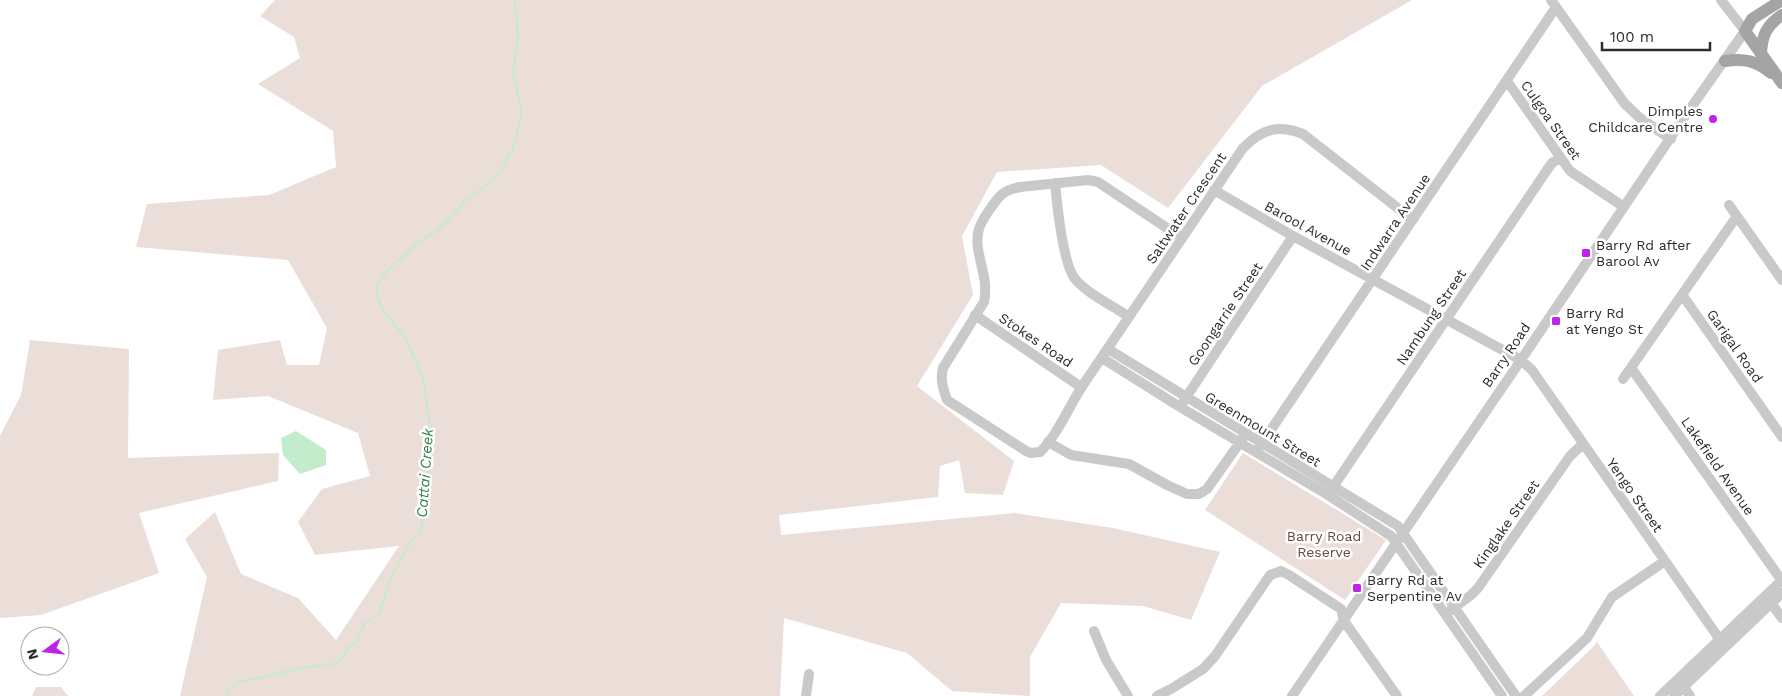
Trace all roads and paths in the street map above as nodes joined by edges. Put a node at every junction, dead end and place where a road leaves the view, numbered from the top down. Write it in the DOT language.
graph roads {
  1 [pos="1721,0"];
  2 [pos="1782,0"];
  3 [pos="1553,3"];
  4 [pos="1782,8"];
  5 [pos="1782,15"];
  6 [pos="1745,32"];
  7 [pos="1761,53"];
  8 [pos="1725,61"];
  9 [pos="1507,80"];
  10 [pos="1781,81"];
  11 [pos="1671,139"];
  12 [pos="1560,158"];
  13 [pos="1055,184"];
  14 [pos="1214,190"];
  15 [pos="1729,205"];
  16 [pos="1624,207"];
  17 [pos="1737,216"];
  18 [pos="1413,220"];
  19 [pos="1293,236"];
  20 [pos="1182,238"];
  21 [pos="1373,279"];
  22 [pos="1782,280"];
  23 [pos="1683,296"];
  24 [pos="975,316"];
  25 [pos="1129,317"];
  26 [pos="1445,319"];
  27 [pos="1105,354"];
  28 [pos="1522,360"];
  29 [pos="1632,369"];
  30 [pos="1623,379"];
  31 [pos="1081,388"];
  32 [pos="1183,403"];
  33 [pos="1782,437"];
  34 [pos="1242,438"];
  35 [pos="1048,442"];
  36 [pos="1583,444"];
  37 [pos="1260,448"];
  38 [pos="1331,491"];
  39 [pos="1399,538"];
  40 [pos="1665,561"];
  41 [pos="1782,580"];
  42 [pos="1782,593"];
  43 [pos="1772,603"];
  44 [pos="1454,607"];
  45 [pos="1446,613"];
  46 [pos="1782,618"];
  47 [pos="1344,621"];
  48 [pos="1094,631"];
  49 [pos="1723,643"];
  50 [pos="809,674"];
  51 [pos="1680,683"];
  52 [pos="1171,689"];
  53 [pos="806,696"];
  54 [pos="1128,696"];
  55 [pos="1157,696"];
  56 [pos="1180,696"];
  57 [pos="1292,696"];
  58 [pos="1397,696"];
  59 [pos="1502,696"];
  60 [pos="1516,696"];
  61 [pos="1524,696"];
  62 [pos="1660,696"];
  63 [pos="1674,696"];
  64 [pos="1690,696"];
  1 -- 6 [label="street"];
  2 -- 6 [label="main road, Barry Road"];
  3 -- 9 [label="street, Indwarra Avenue"];
  3 -- 11 [label="street"];
  4 -- 6 [label="main road, Barry Road"];
  5 -- 7 [label="main road"];
  6 -- 7 [label="main road"];
  6 -- 8 [label="street, Barry Road"];
  7 -- 10 [label="main road"];
  8 -- 10 [label="main road"];
  8 -- 11 [label="street, Barry Road"];
  9 -- 12 [label="street, Culgoa Street"];
  9 -- 18 [label="street, Indwarra Avenue"];
  11 -- 16 [label="street, Barry Road"];
  12 -- 16 [label="street, Culgoa Street"];
  12 -- 26 [label="street, Nambung Street"];
  13 -- 20 [label="street"];
  13 -- 24 [label="street"];
  13 -- 25 [label="street"];
  14 -- 18 [label="street, Saltwater Crescent"];
  14 -- 19 [label="street, Barool Avenue"];
  14 -- 20 [label="street, Saltwater Crescent"];
  15 -- 17 [label="street"];
  16 -- 28 [label="street, Barry Road"];
  17 -- 22 [label="street"];
  17 -- 23 [label="street"];
  18 -- 21 [label="street, Indwarra Avenue"];
  19 -- 21 [label="street, Barool Avenue"];
  19 -- 32 [label="street, Goongarrie Street"];
  20 -- 25 [label="street, Saltwater Crescent"];
  21 -- 26 [label="street, Barool Avenue"];
  21 -- 37 [label="street, Indwarra Avenue"];
  23 -- 29 [label="street"];
  23 -- 33 [label="street, Garigal Road"];
  24 -- 31 [label="street, Stokes Road"];
  24 -- 35 [label="street, Saltwater Crescent"];
  25 -- 27 [label="street, Saltwater Crescent"];
  26 -- 28 [label="street, Barool Avenue"];
  26 -- 38 [label="street, Nambung Street"];
  27 -- 31 [label="street, Saltwater Crescent"];
  27 -- 32 [label="street, Greenmount Street"];
  28 -- 36 [label="street, Yengo Street"];
  28 -- 39 [label="street, Barry Road"];
  29 -- 30 [label="street"];
  29 -- 41 [label="street, Lakefield Avenue"];
  31 -- 35 [label="street, Saltwater Crescent"];
  32 -- 34 [label="street, Greenmount Street"];
  34 -- 35 [label="street"];
  34 -- 37 [label="street, Greenmount Street"];
  36 -- 40 [label="street, Yengo Street"];
  36 -- 44 [label="street, Kinglake Street"];
  37 -- 38 [label="street, Greenmount Street"];
  38 -- 39 [label="street, Greenmount Street"];
  39 -- 44 [label="street"];
  39 -- 45 [label="street"];
  39 -- 47 [label="street, Barry Road"];
  40 -- 49 [label="street, Yengo Street"];
  40 -- 61 [label="street"];
  41 -- 49 [label="street"];
  42 -- 43 [label="street"];
  43 -- 46 [label="street"];
  43 -- 49 [label="street"];
  44 -- 45 [label="street, Kinglake Street"];
  44 -- 60 [label="street"];
  45 -- 59 [label="street"];
  47 -- 52 [label="street"];
  47 -- 57 [label="street, Barry Road"];
  47 -- 58 [label="street"];
  48 -- 54 [label="street"];
  49 -- 51 [label="street"];
  50 -- 53 [label="street"];
  51 -- 62 [label="street"];
  51 -- 63 [label="street"];
  51 -- 64 [label="street"];
  52 -- 55 [label="street"];
  52 -- 56 [label="street"];
}
